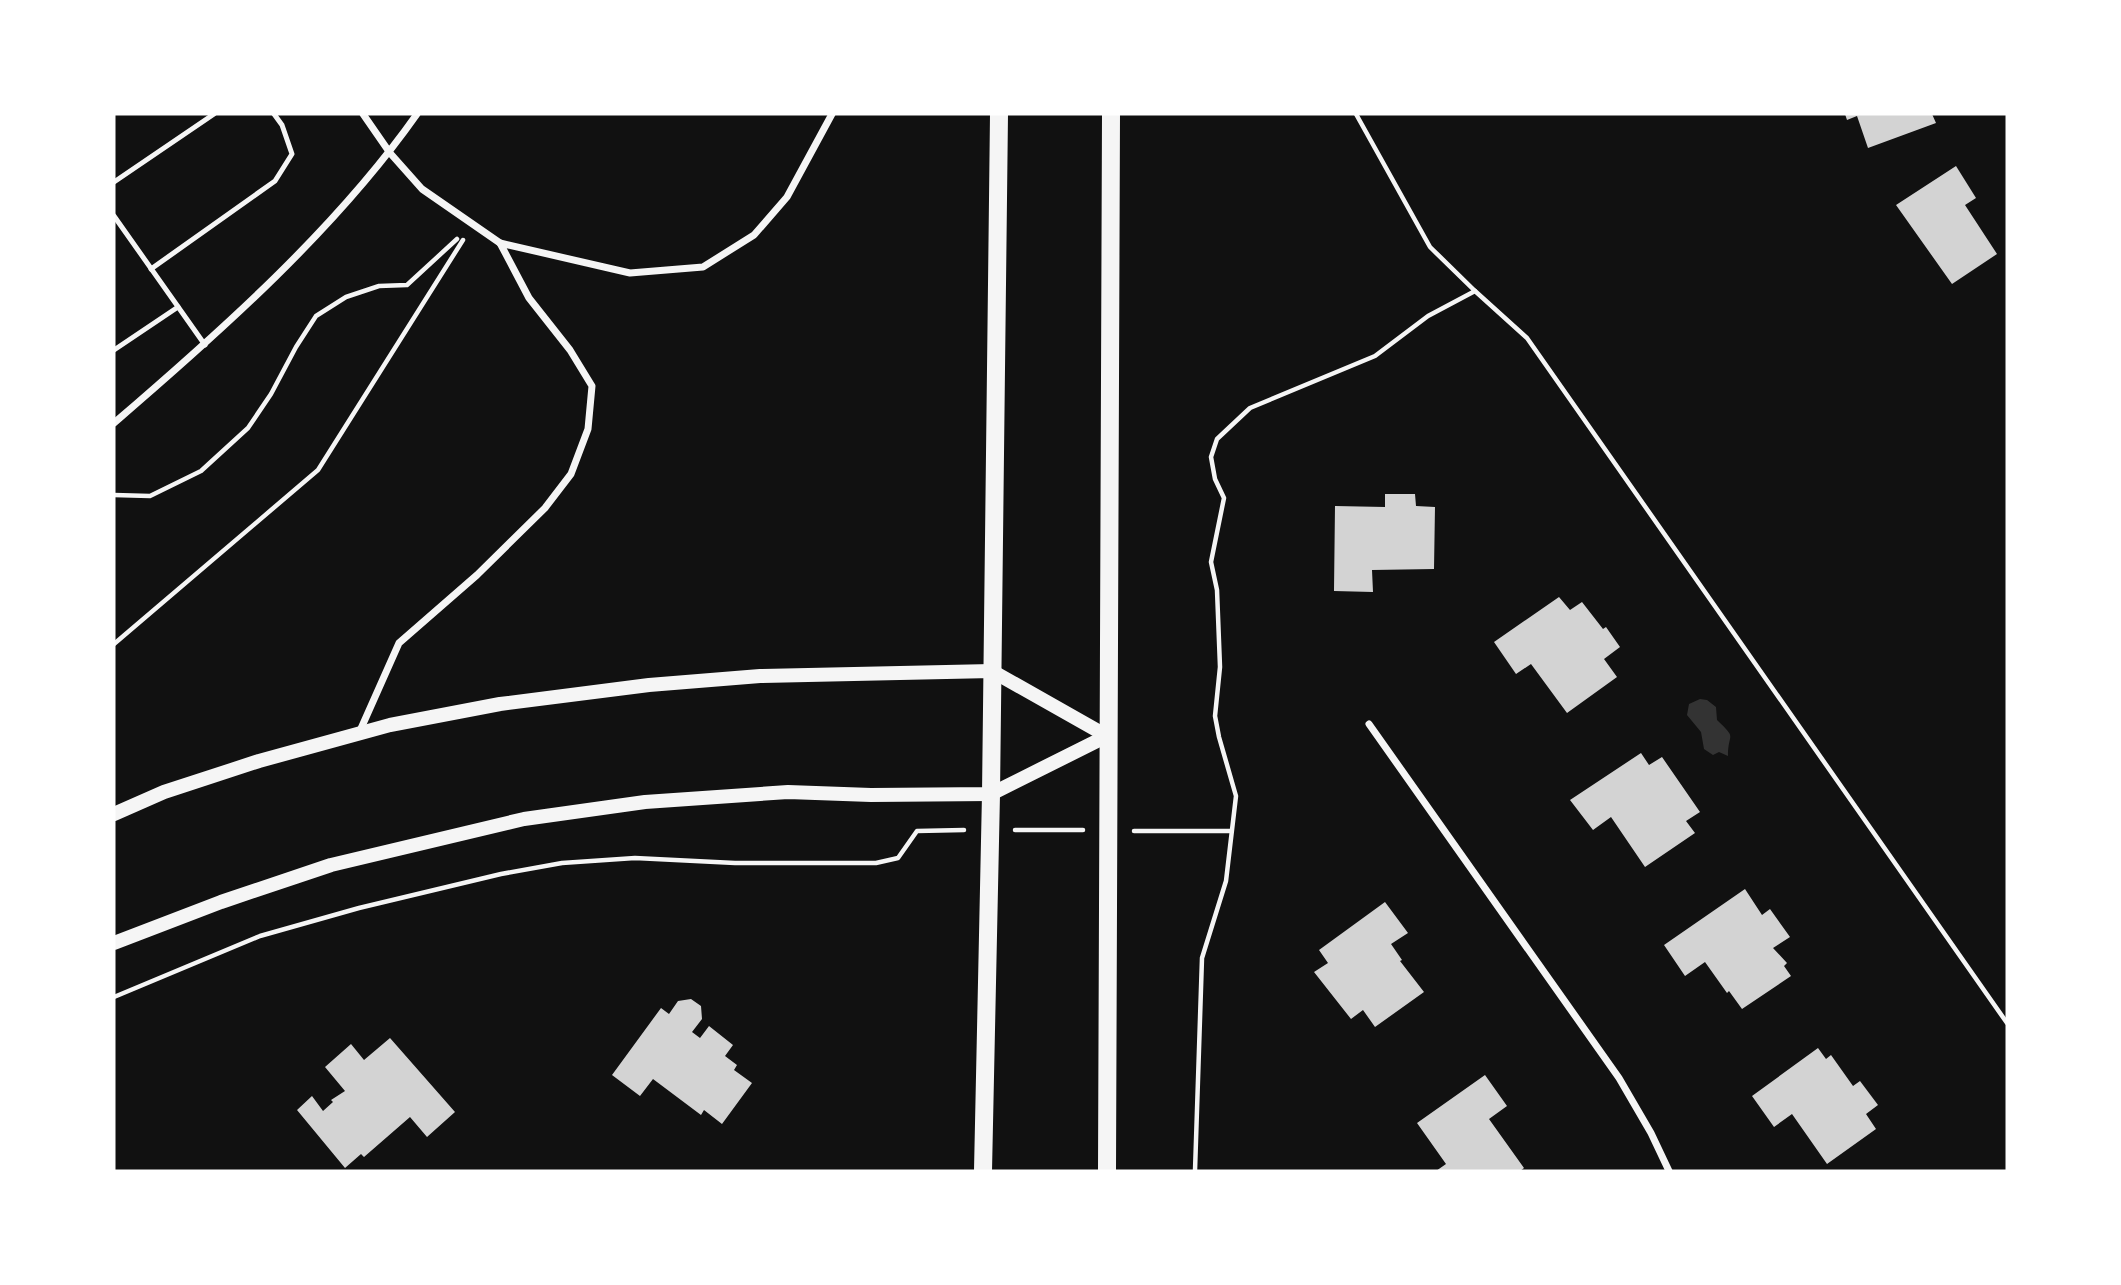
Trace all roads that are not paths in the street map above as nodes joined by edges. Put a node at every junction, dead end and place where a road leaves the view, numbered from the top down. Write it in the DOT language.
graph roads {
  1 [pos="214,114"];
  2 [pos="274,114"];
  3 [pos="363,114"];
  4 [pos="417,114"];
  5 [pos="832,114"];
  6 [pos="999,114"];
  7 [pos="1111,114"];
  8 [pos="390,153"];
  9 [pos="114,182"];
  10 [pos="114,216"];
  11 [pos="500,243"];
  12 [pos="151,269"];
  13 [pos="178,307"];
  14 [pos="205,345"];
  15 [pos="114,350"];
  16 [pos="114,423"];
  17 [pos="992,671"];
  18 [pos="1369,724"];
  19 [pos="358,734"];
  20 [pos="1107,736"];
  21 [pos="991,794"];
  22 [pos="114,814"];
  23 [pos="114,943"];
  24 [pos="983,1171"];
  25 [pos="1107,1171"];
  26 [pos="1669,1171"];
  1 -- 9 [label="lane"];
  2 -- 12 [label="lane"];
  3 -- 8 [label="street"];
  4 -- 8 [label="street"];
  5 -- 11 [label="street"];
  6 -- 17 [label="main road"];
  7 -- 20 [label="main road"];
  8 -- 11 [label="street"];
  8 -- 14 [label="street"];
  10 -- 12 [label="lane"];
  11 -- 19 [label="street"];
  12 -- 13 [label="lane"];
  13 -- 14 [label="lane"];
  13 -- 15 [label="lane"];
  14 -- 16 [label="street"];
  17 -- 19 [label="main road"];
  17 -- 20 [label="main road"];
  17 -- 21 [label="main road"];
  18 -- 26 [label="street"];
  19 -- 22 [label="main road"];
  20 -- 21 [label="main road"];
  20 -- 25 [label="main road"];
  21 -- 23 [label="main road"];
  21 -- 24 [label="main road"];
}
